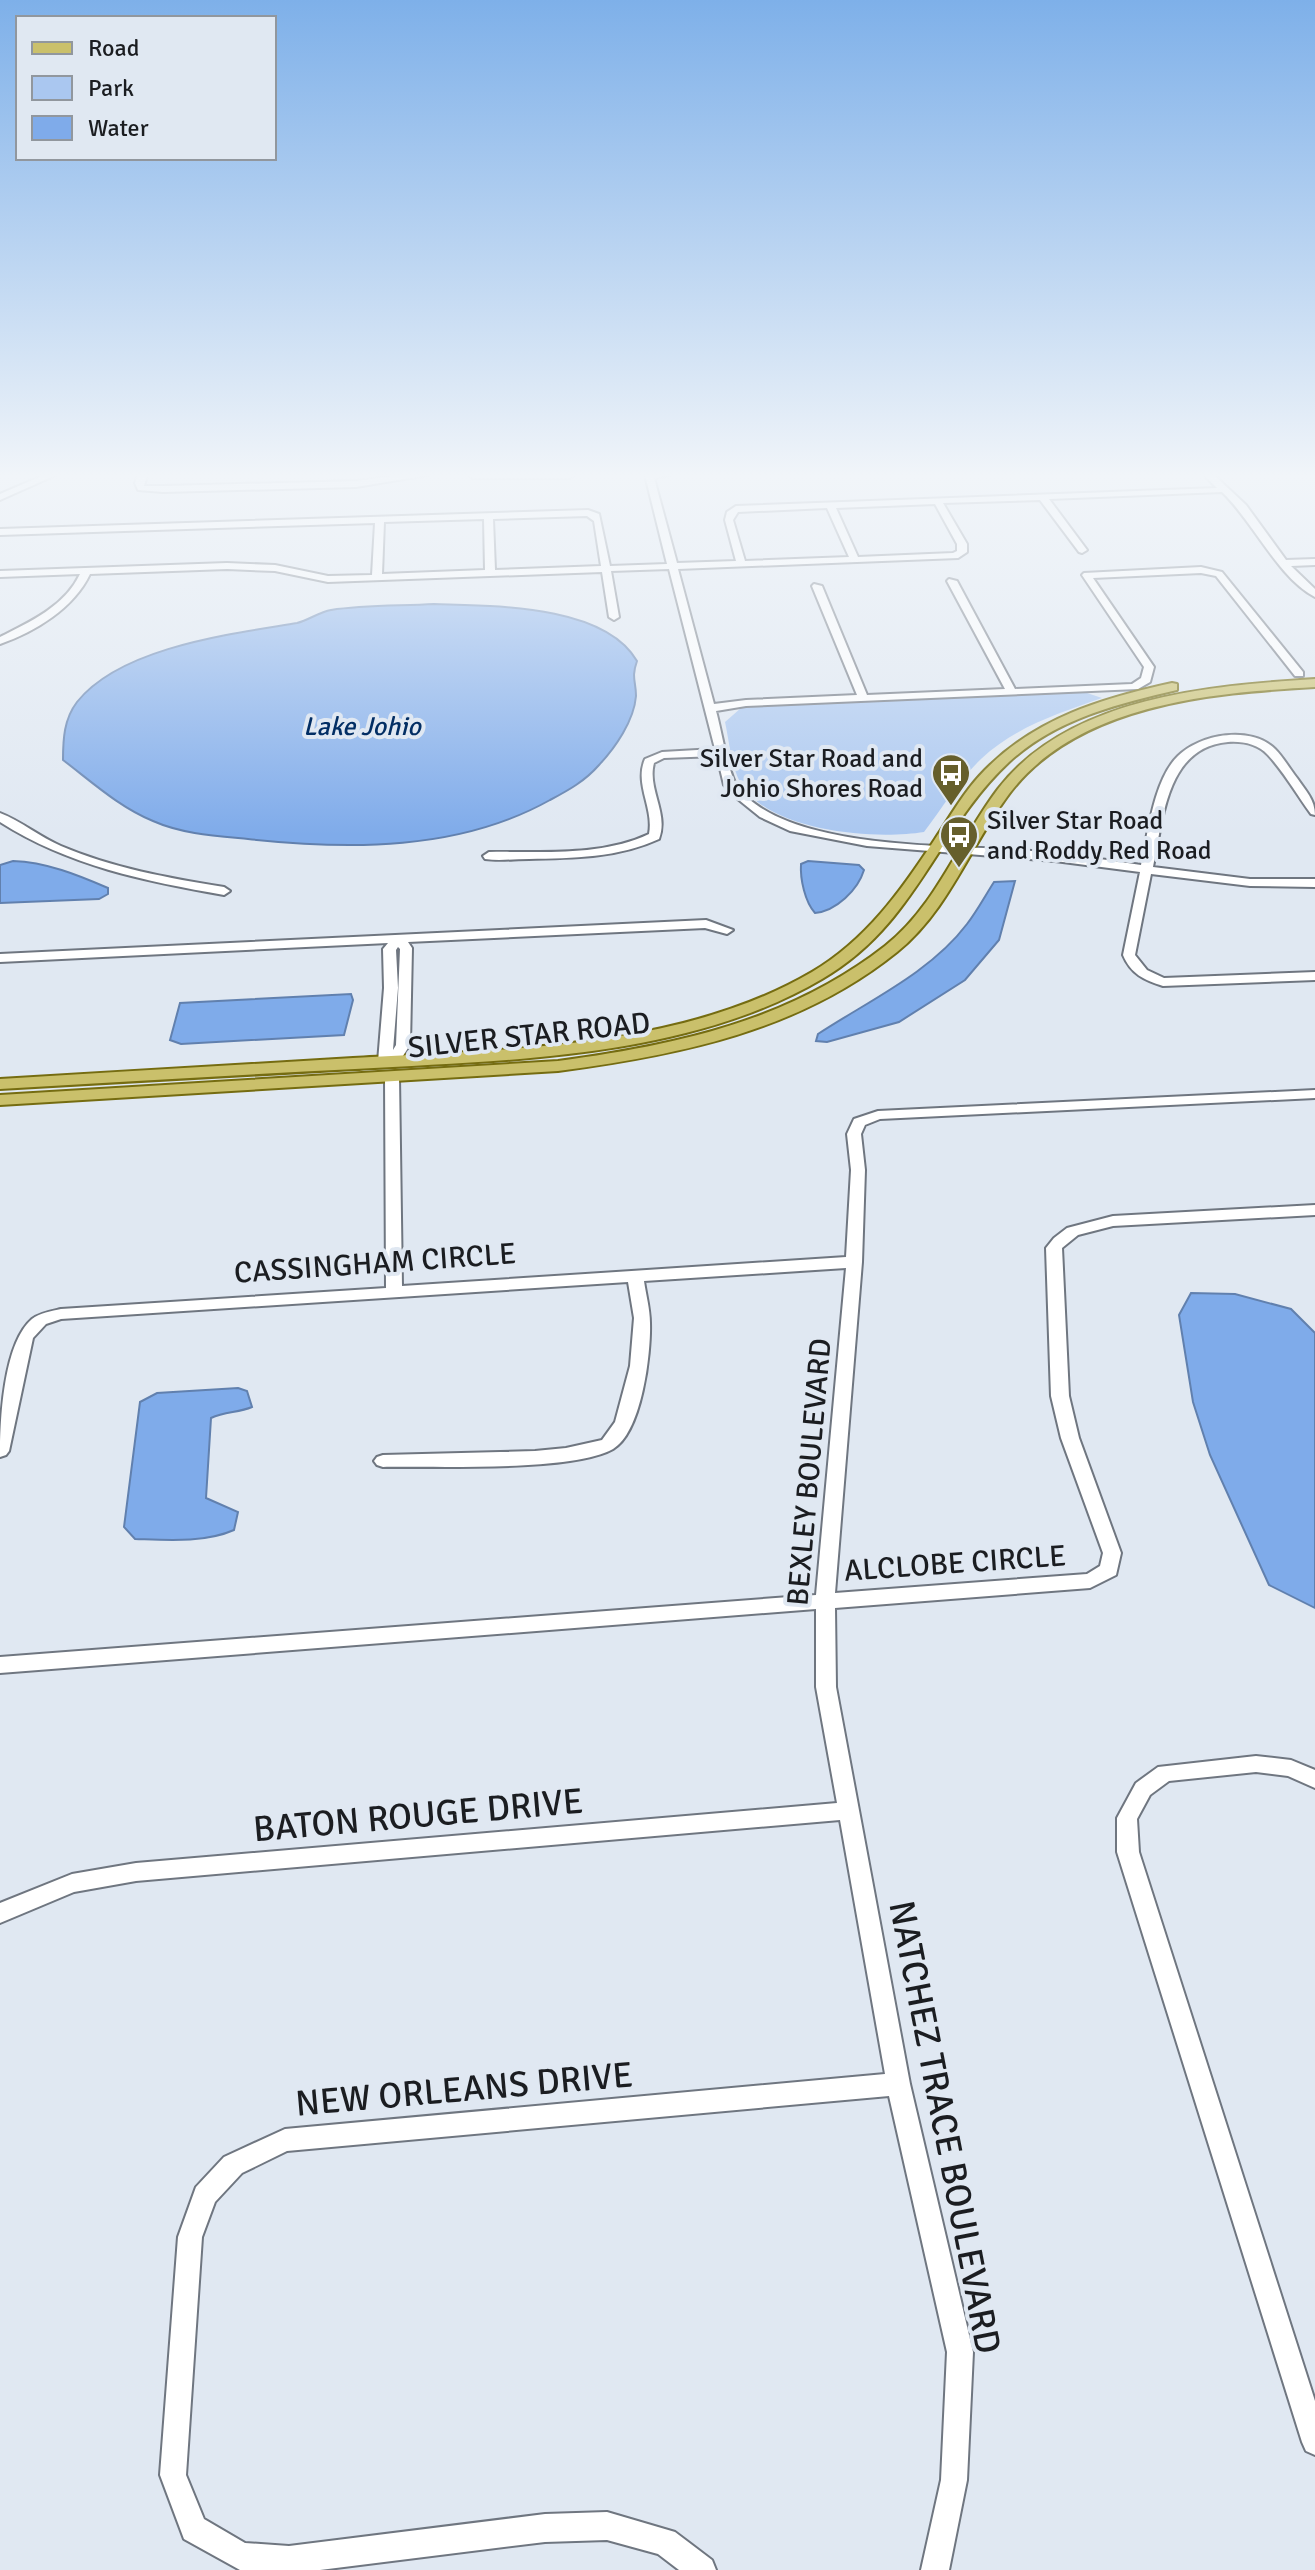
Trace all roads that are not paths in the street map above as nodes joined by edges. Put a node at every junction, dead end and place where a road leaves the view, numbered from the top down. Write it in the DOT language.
graph roads {
  1 [pos="72,595"];
  2 [pos="610,595"];
  3 [pos="681,595"];
  4 [pos="821,595"];
  5 [pos="960,595"];
  6 [pos="1100,595"];
  7 [pos="1239,595"];
  8 [pos="614,617"];
  9 [pos="0,641"];
  10 [pos="1307,674"];
  11 [pos="1315,683"];
  12 [pos="1012,692"];
  13 [pos="863,698"];
  14 [pos="711,708"];
  15 [pos="720,752"];
  16 [pos="1315,812"];
  17 [pos="0,817"];
  18 [pos="938,847"];
  19 [pos="967,848"];
  20 [pos="489,856"];
  21 [pos="1146,868"];
  22 [pos="1315,883"];
  23 [pos="224,891"];
  24 [pos="727,930"];
  25 [pos="399,940"];
  26 [pos="0,958"];
  27 [pos="1315,976"];
  28 [pos="389,998"];
  29 [pos="404,998"];
  30 [pos="389,1067"];
  31 [pos="0,1084"];
  32 [pos="1315,1094"];
  33 [pos="0,1100"];
  34 [pos="1315,1210"];
  35 [pos="854,1262"];
  36 [pos="635,1276"];
  37 [pos="394,1291"];
  38 [pos="0,1451"];
  39 [pos="383,1461"];
  40 [pos="825,1601"];
  41 [pos="0,1665"];
  42 [pos="826,1693"];
  43 [pos="1315,1780"];
  44 [pos="847,1811"];
  45 [pos="0,1913"];
  46 [pos="898,2084"];
  47 [pos="1315,2442"];
  48 [pos="702,2570"];
  49 [pos="935,2570"];
  1 -- 9 [label="street"];
  2 -- 8 [label="street"];
  3 -- 14 [label="street"];
  4 -- 13 [label="street"];
  5 -- 12 [label="street"];
  6 -- 12 [label="street"];
  7 -- 10 [label="street"];
  10 -- 18 [label="main road, SILVER STAR ROAD"];
  11 -- 19 [label="main road, SILVER STAR ROAD"];
  12 -- 13 [label="street"];
  13 -- 14 [label="street"];
  14 -- 15 [label="street"];
  15 -- 18 [label="street"];
  15 -- 20 [label="street"];
  16 -- 21 [label="street"];
  17 -- 23 [label="street"];
  18 -- 19 [label="street"];
  18 -- 30 [label="main road, SILVER STAR ROAD"];
  19 -- 21 [label="street"];
  19 -- 30 [label="main road, SILVER STAR ROAD"];
  21 -- 22 [label="street"];
  21 -- 27 [label="street"];
  24 -- 25 [label="street"];
  25 -- 26 [label="street"];
  25 -- 28 [label="street"];
  25 -- 29 [label="street"];
  28 -- 29 [label="street"];
  28 -- 30 [label="street"];
  29 -- 30 [label="street"];
  30 -- 31 [label="main road, SILVER STAR ROAD"];
  30 -- 33 [label="main road, SILVER STAR ROAD"];
  30 -- 37 [label="street"];
  32 -- 35 [label="street"];
  34 -- 40 [label="street, ALCLOBE CIRCLE"];
  35 -- 36 [label="street, CASSINGHAM CIRCLE"];
  35 -- 40 [label="street, BEXLEY BOULEVARD"];
  36 -- 37 [label="street, CASSINGHAM CIRCLE"];
  36 -- 39 [label="street"];
  37 -- 38 [label="street, CASSINGHAM CIRCLE"];
  40 -- 41 [label="street"];
  40 -- 42 [label="street, BEXLEY BOULEVARD"];
  42 -- 44 [label="street, NATCHEZ TRACE BOULEVARD"];
  43 -- 47 [label="street"];
  44 -- 45 [label="street, BATON ROUGE DRIVE"];
  44 -- 46 [label="street, NATCHEZ TRACE BOULEVARD"];
  46 -- 48 [label="street, NEW ORLEANS DRIVE"];
  46 -- 49 [label="street, NATCHEZ TRACE BOULEVARD"];
}
